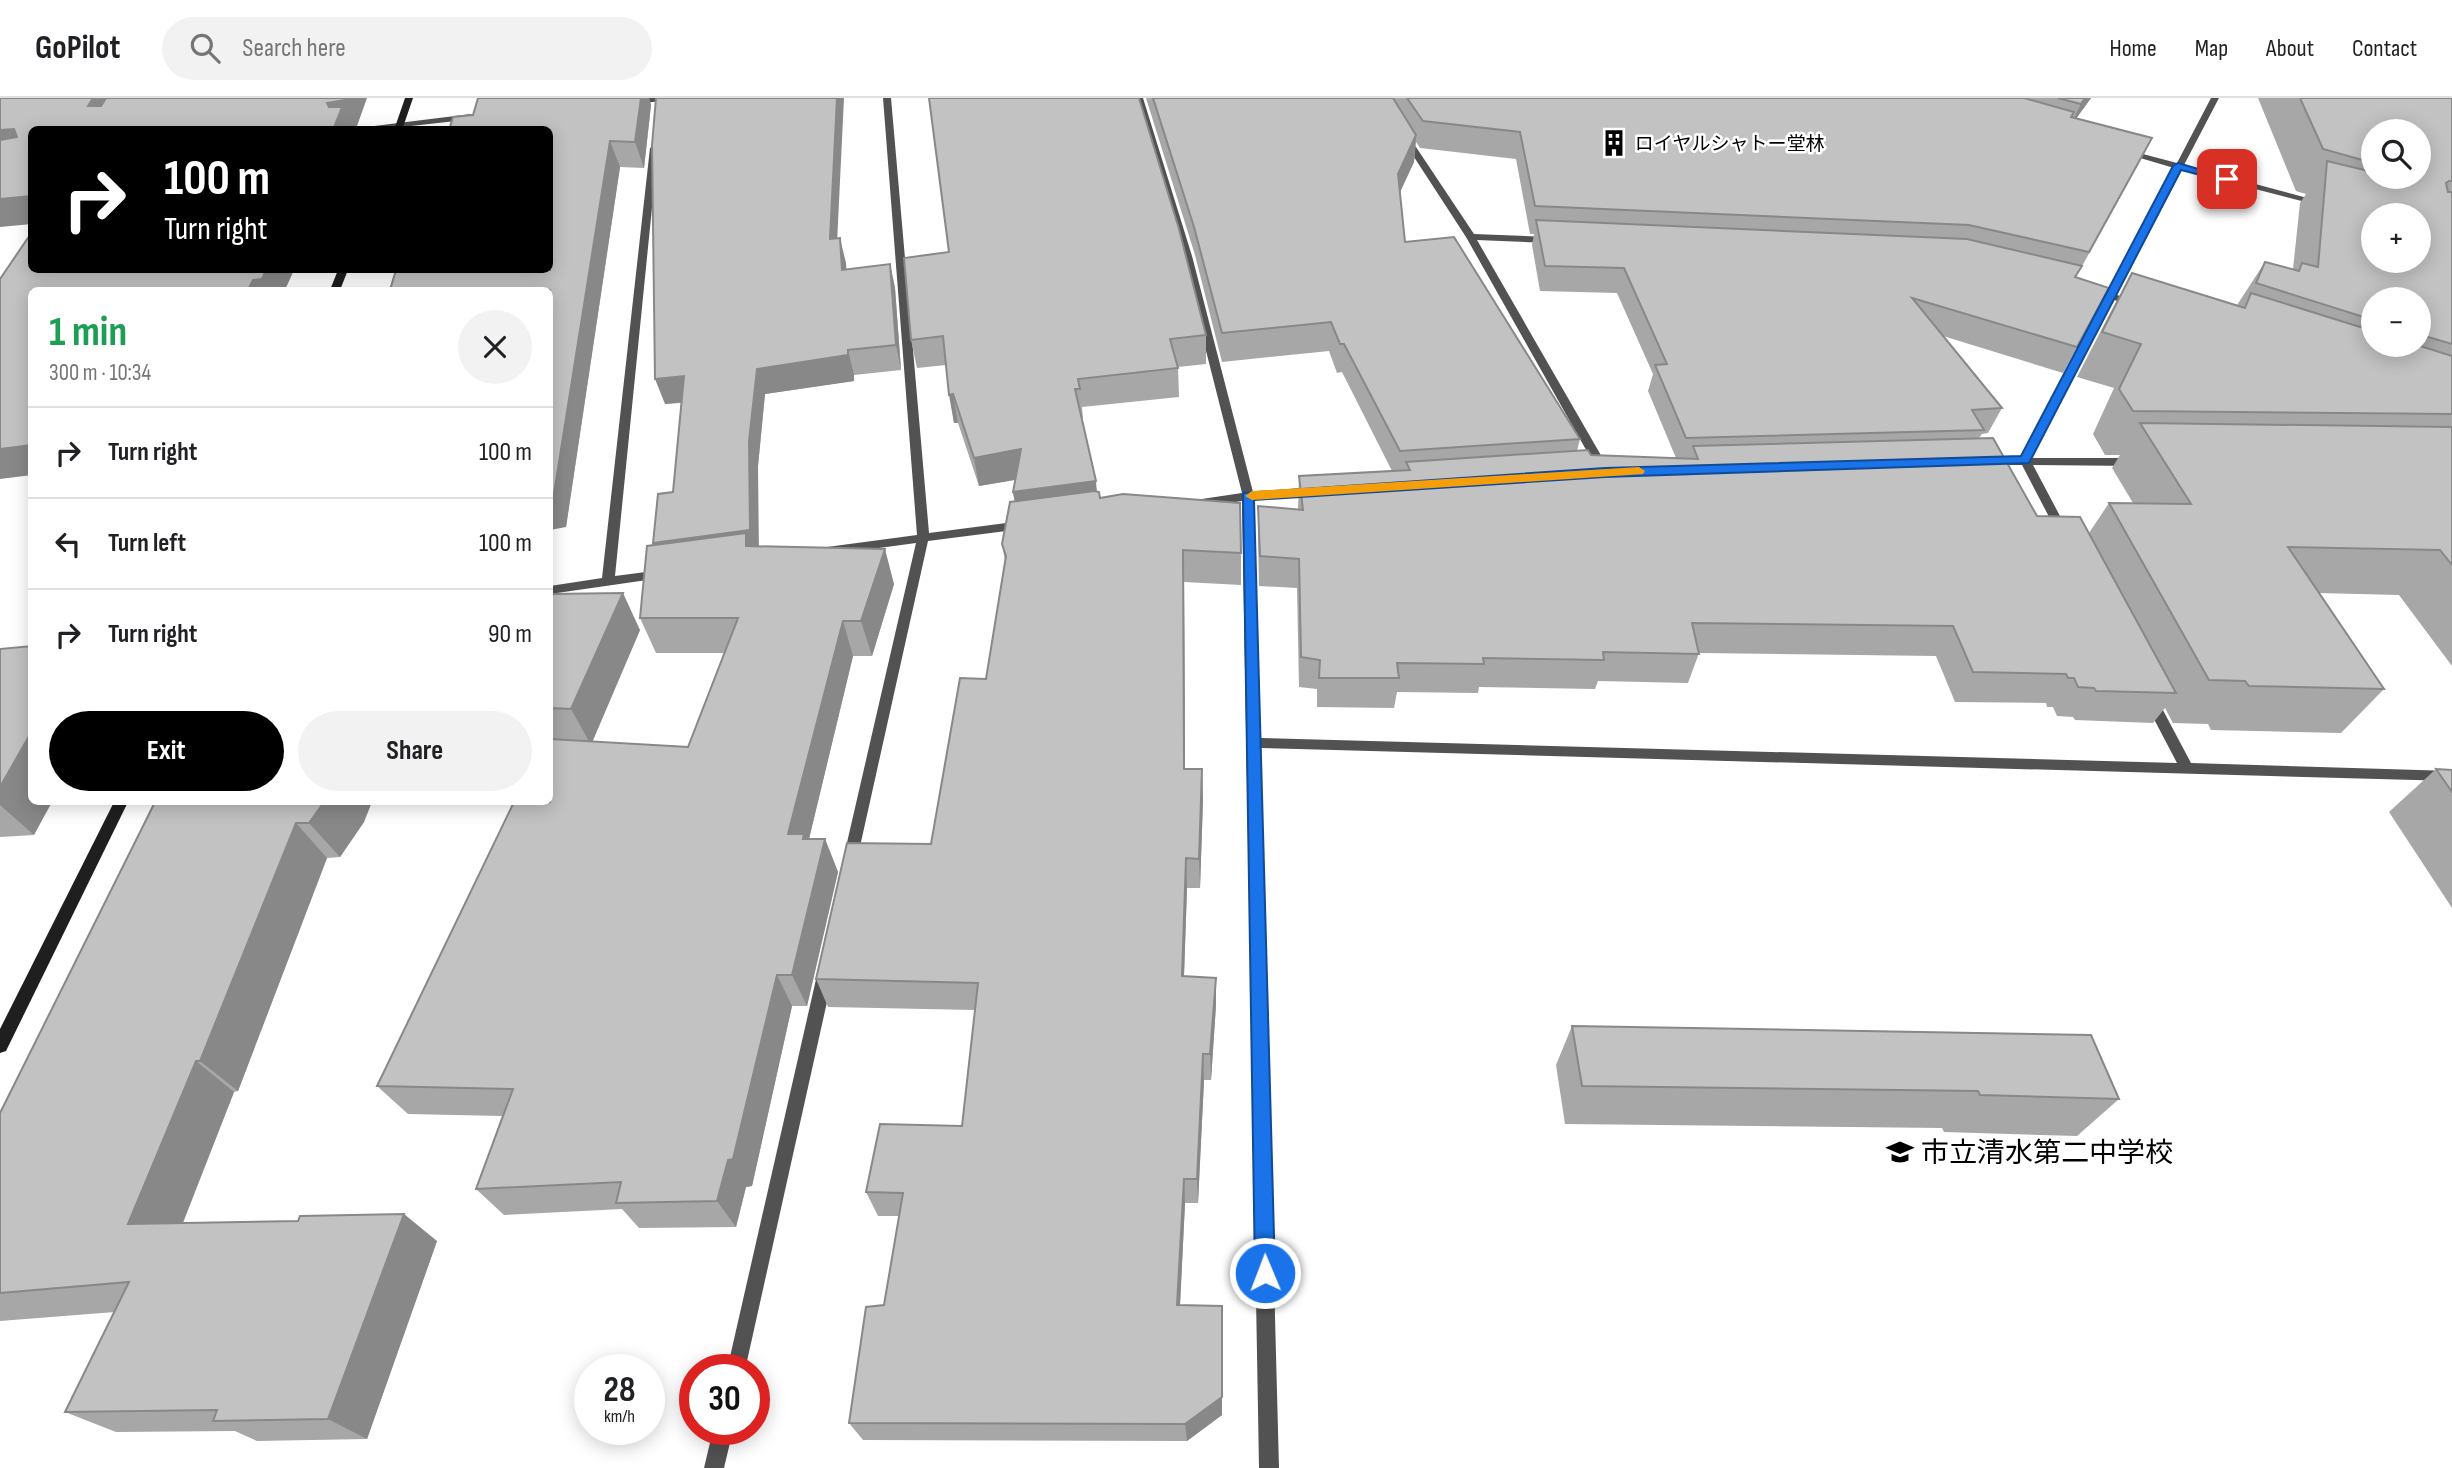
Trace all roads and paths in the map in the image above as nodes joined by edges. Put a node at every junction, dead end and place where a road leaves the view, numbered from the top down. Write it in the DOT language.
graph roads {
  1 [pos="410,98"];
  2 [pos="675,98"];
  3 [pos="887,98"];
  4 [pos="1139,98"];
  5 [pos="2215,98"];
  6 [pos="659,99"];
  7 [pos="618,103"];
  8 [pos="658,113"];
  9 [pos="482,117"];
  10 [pos="399,126"];
  11 [pos="407,126"];
  12 [pos="1402,133"];
  13 [pos="655,141"];
  14 [pos="2113,149"];
  15 [pos="2178,166"];
  16 [pos="2334,207"];
  17 [pos="1471,237"];
  18 [pos="1567,241"];
  19 [pos="2072,286"];
  20 [pos="2110,295"];
  21 [pos="2150,308"];
  22 [pos="2025,460"];
  23 [pos="1971,462"];
  24 [pos="2149,462"];
  25 [pos="1605,472"];
  26 [pos="1618,472"];
  27 [pos="1591,473"];
  28 [pos="1330,490"];
  29 [pos="1248,496"];
  30 [pos="1180,506"];
  31 [pos="1031,524"];
  32 [pos="923,537"];
  33 [pos="2070,547"];
  34 [pos="813,553"];
  35 [pos="676,572"];
  36 [pos="608,581"];
  37 [pos="553,590"];
  38 [pos="2141,682"];
  39 [pos="1253,743"];
  40 [pos="2187,769"];
  41 [pos="2452,776"];
  42 [pos="120,805"];
  43 [pos="846,879"];
  44 [pos="828,961"];
  45 [pos="0,1046"];
  46 [pos="740,1354"];
  47 [pos="719,1445"];
  48 [pos="714,1468"];
  49 [pos="1269,1468"];
  1 -- 10 [label="street"];
  2 -- 6 [label="street"];
  3 -- 32 [label="street"];
  4 -- 29 [label="street"];
  5 -- 15 [label="street"];
  6 -- 7 [label="street"];
  6 -- 8 [label="street"];
  9 -- 11 [label="street"];
  12 -- 17 [label="street"];
  13 -- 36 [label="street"];
  14 -- 15 [label="street"];
  15 -- 16 [label="street"];
  15 -- 20 [label="street"];
  17 -- 18 [label="street"];
  17 -- 25 [label="street"];
  19 -- 20 [label="street"];
  20 -- 21 [label="street"];
  20 -- 22 [label="street"];
  22 -- 23 [label="street"];
  22 -- 24 [label="street"];
  22 -- 33 [label="street"];
  25 -- 26 [label="street"];
  25 -- 27 [label="street"];
  28 -- 29 [label="street"];
  29 -- 30 [label="street"];
  29 -- 39 [label="street"];
  31 -- 32 [label="street"];
  32 -- 34 [label="street"];
  32 -- 43 [label="street"];
  35 -- 36 [label="street"];
  36 -- 37 [label="street"];
  38 -- 40 [label="street"];
  39 -- 40 [label="street"];
  39 -- 49 [label="street"];
  40 -- 41 [label="street"];
  42 -- 45 [label="street"];
  44 -- 46 [label="street"];
  47 -- 48 [label="street"];
}
